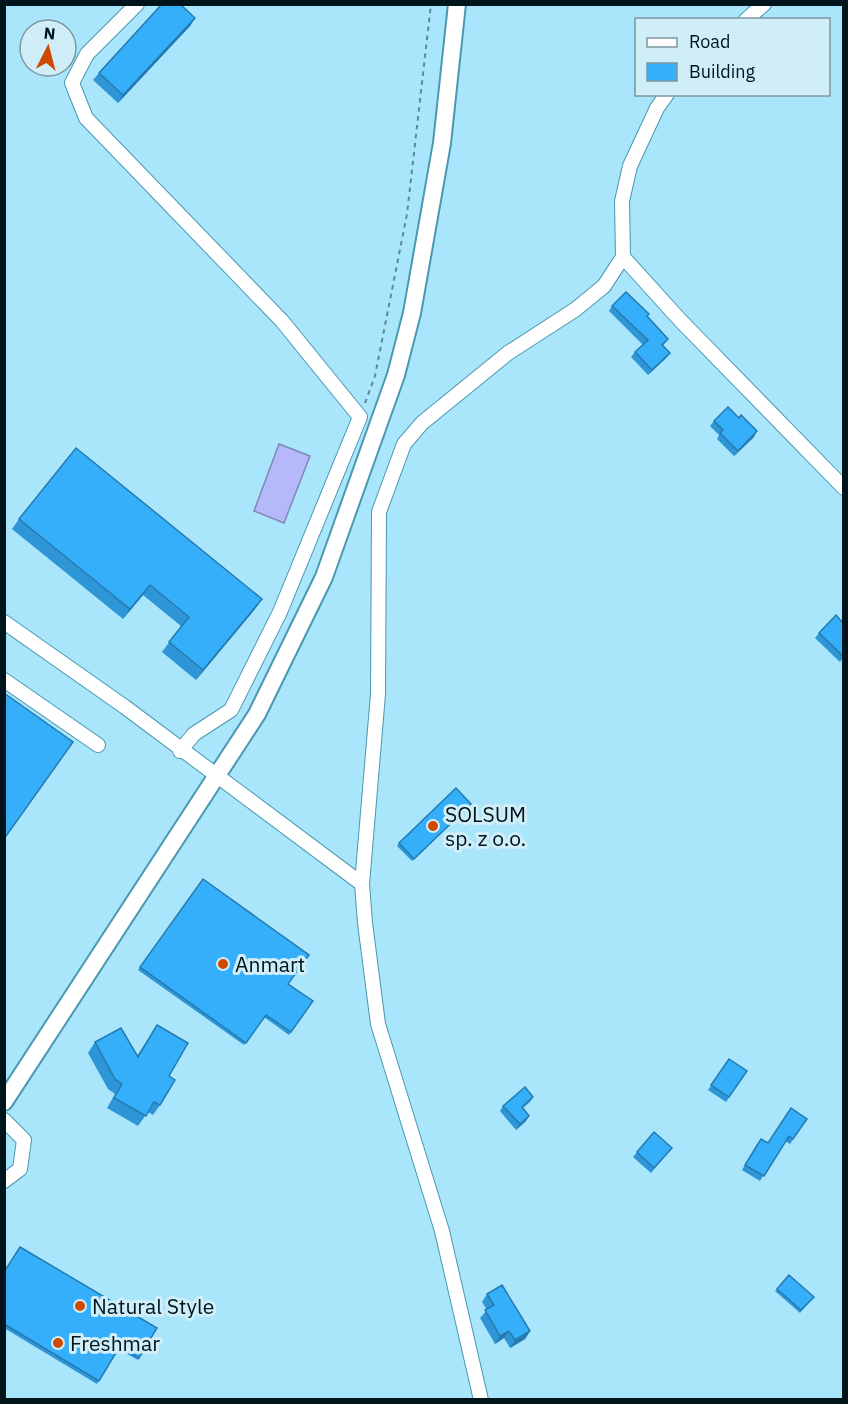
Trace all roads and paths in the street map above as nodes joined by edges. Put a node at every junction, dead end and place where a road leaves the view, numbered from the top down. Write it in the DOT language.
graph roads {
  1 [pos="137,4"];
  2 [pos="431,4"];
  3 [pos="457,4"];
  4 [pos="764,4"];
  5 [pos="748,18"];
  6 [pos="666,96"];
  7 [pos="623,257"];
  8 [pos="360,417"];
  9 [pos="843,488"];
  10 [pos="4,622"];
  11 [pos="4,680"];
  12 [pos="98,745"];
  13 [pos="180,751"];
  14 [pos="218,778"];
  15 [pos="362,884"];
  16 [pos="4,1102"];
  17 [pos="4,1120"];
  18 [pos="4,1181"];
  19 [pos="481,1400"];
  1 -- 8 [label="street"];
  2 -- 8 [label="path"];
  3 -- 14 [label="main road"];
  4 -- 5 [label="street"];
  6 -- 7 [label="street"];
  7 -- 9 [label="street"];
  7 -- 15 [label="street"];
  8 -- 13 [label="street"];
  10 -- 13 [label="street"];
  11 -- 12 [label="street"];
  13 -- 14 [label="street"];
  14 -- 15 [label="street"];
  14 -- 16 [label="main road"];
  15 -- 19 [label="street"];
  17 -- 18 [label="street"];
}
